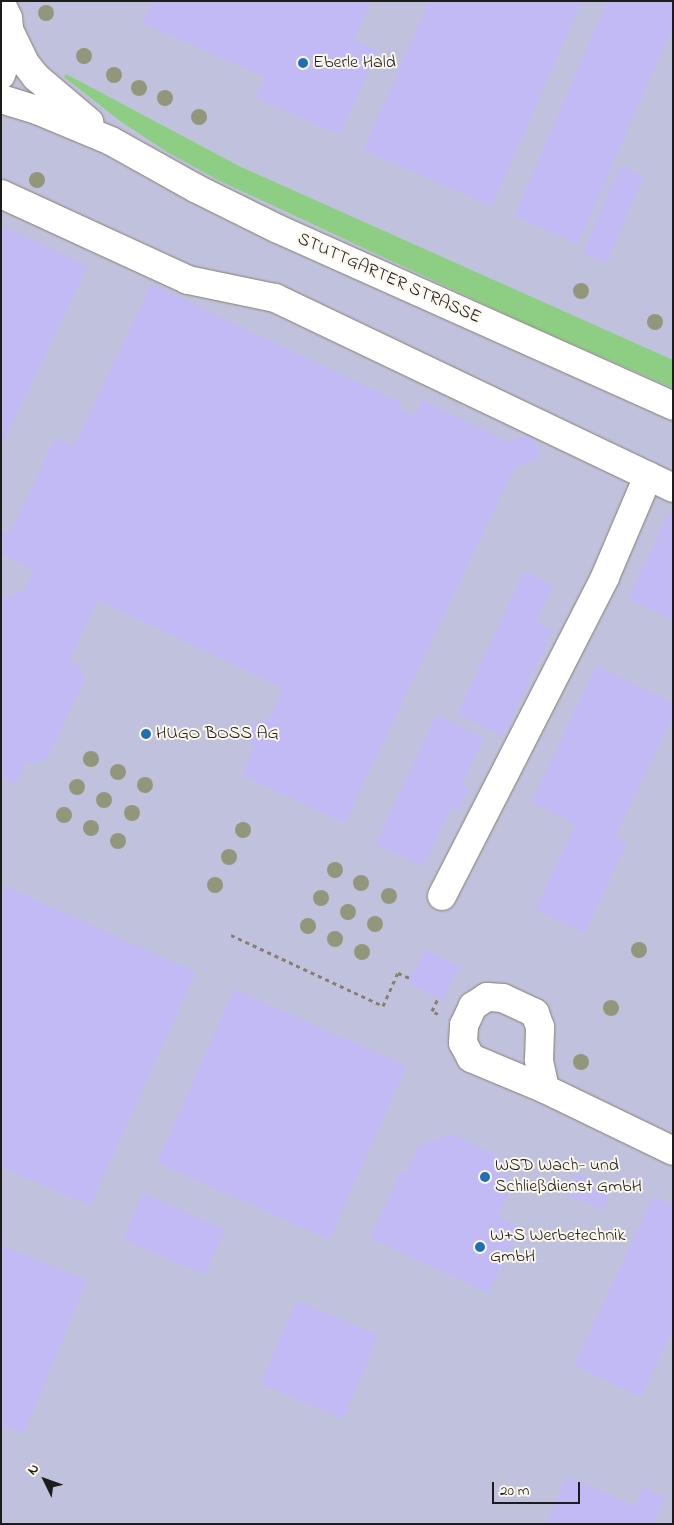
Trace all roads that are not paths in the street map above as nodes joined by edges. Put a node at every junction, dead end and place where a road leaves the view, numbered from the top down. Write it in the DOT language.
graph roads {
  1 [pos="2,3"];
  2 [pos="10,32"];
  3 [pos="1,75"];
  4 [pos="1,99"];
  5 [pos="111,141"];
  6 [pos="1,194"];
  7 [pos="673,406"];
  8 [pos="648,476"];
  9 [pos="673,488"];
  10 [pos="442,896"];
  11 [pos="545,1089"];
  12 [pos="673,1151"];
  1 -- 2 [label="street"];
  2 -- 3 [label="street"];
  2 -- 5 [label="street, STUTTGARTER STRASSE"];
  4 -- 5 [label="street, STUTTGARTER STRASSE"];
  5 -- 7 [label="street, STUTTGARTER STRASSE"];
  6 -- 8 [label="street"];
  8 -- 9 [label="street"];
  8 -- 10 [label="street"];
  11 -- 12 [label="street"];
}
